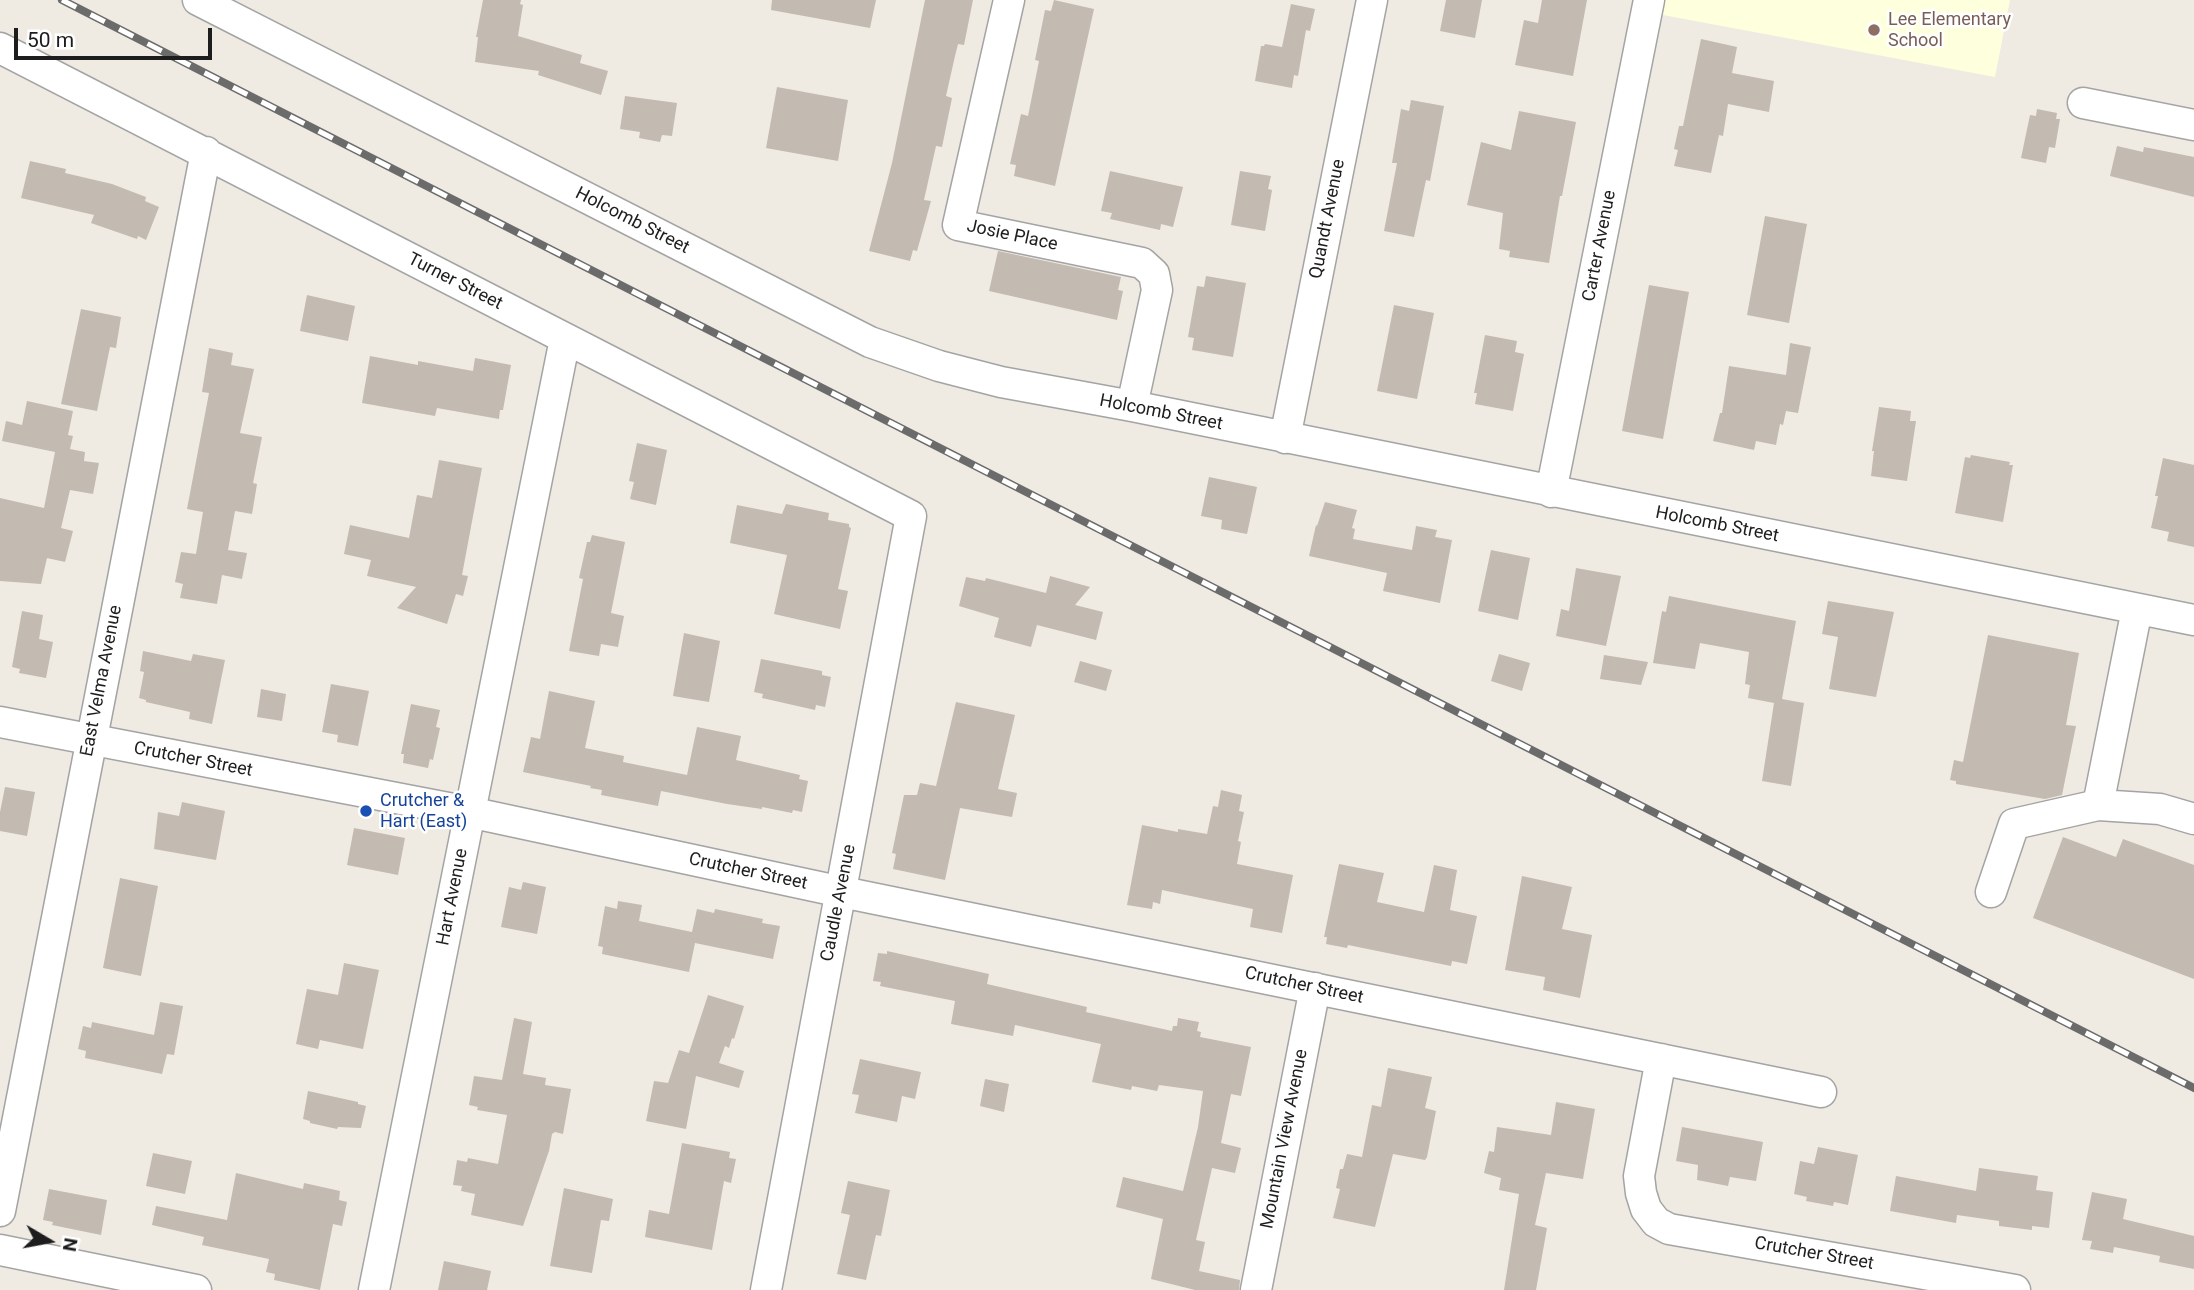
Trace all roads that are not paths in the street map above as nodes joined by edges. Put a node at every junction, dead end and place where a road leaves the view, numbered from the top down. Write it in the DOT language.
graph roads {
  1 [pos="198,0"];
  2 [pos="1009,0"];
  3 [pos="1372,0"];
  4 [pos="1649,0"];
  5 [pos="0,48"];
  6 [pos="2083,103"];
  7 [pos="2194,125"];
  8 [pos="206,152"];
  9 [pos="565,339"];
  10 [pos="1132,406"];
  11 [pos="1284,438"];
  12 [pos="1551,492"];
  13 [pos="911,516"];
  14 [pos="2137,609"];
  15 [pos="2194,620"];
  16 [pos="0,722"];
  17 [pos="90,741"];
  18 [pos="2098,805"];
  19 [pos="469,812"];
  20 [pos="2194,819"];
  21 [pos="842,892"];
  22 [pos="1991,892"];
  23 [pos="1315,988"];
  24 [pos="1661,1059"];
  25 [pos="1821,1092"];
  26 [pos="0,1211"];
  27 [pos="0,1250"];
  28 [pos="196,1290"];
  29 [pos="374,1290"];
  30 [pos="766,1290"];
  31 [pos="1256,1290"];
  32 [pos="2015,1290"];
  1 -- 10 [label="street, Holcomb Street"];
  2 -- 10 [label="street, Josie Place"];
  3 -- 11 [label="street, Quandt Avenue"];
  4 -- 12 [label="street, Carter Avenue"];
  5 -- 8 [label="street, Turner Street"];
  6 -- 7 [label="street"];
  8 -- 9 [label="street, Turner Street"];
  8 -- 17 [label="street, East Velma Avenue"];
  9 -- 13 [label="street, Turner Street"];
  9 -- 19 [label="street, Hart Avenue"];
  10 -- 11 [label="street, Holcomb Street"];
  11 -- 12 [label="street, Holcomb Street"];
  12 -- 14 [label="street, Holcomb Street"];
  13 -- 21 [label="street, Caudle Avenue"];
  14 -- 15 [label="street, Holcomb Street"];
  14 -- 18 [label="street"];
  16 -- 17 [label="street, Crutcher Street"];
  17 -- 19 [label="street, Crutcher Street"];
  17 -- 26 [label="street, East Velma Avenue"];
  18 -- 20 [label="street"];
  18 -- 22 [label="street"];
  19 -- 21 [label="street, Crutcher Street"];
  19 -- 29 [label="street, Hart Avenue"];
  21 -- 23 [label="street, Crutcher Street"];
  21 -- 30 [label="street, Caudle Avenue"];
  23 -- 24 [label="street, Crutcher Street"];
  23 -- 31 [label="street, Mountain View Avenue"];
  24 -- 25 [label="street, Crutcher Street"];
  24 -- 32 [label="street, Crutcher Street"];
  27 -- 28 [label="street"];
}
